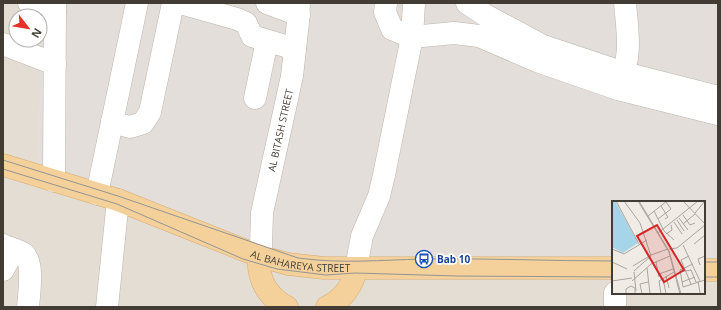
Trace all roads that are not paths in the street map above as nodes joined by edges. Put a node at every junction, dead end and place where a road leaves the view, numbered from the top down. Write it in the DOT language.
graph roads {
  1 [pos="29,3"];
  2 [pos="137,3"];
  3 [pos="173,3"];
  4 [pos="180,3"];
  5 [pos="267,3"];
  6 [pos="386,3"];
  7 [pos="414,3"];
  8 [pos="466,3"];
  9 [pos="625,3"];
  10 [pos="55,8"];
  11 [pos="299,9"];
  12 [pos="412,37"];
  13 [pos="267,41"];
  14 [pos="3,44"];
  15 [pos="295,49"];
  16 [pos="55,64"];
  17 [pos="621,81"];
  18 [pos="718,97"];
  19 [pos="255,98"];
  20 [pos="718,114"];
  21 [pos="112,122"];
  22 [pos="3,164"];
  23 [pos="54,181"];
  24 [pos="97,194"];
  25 [pos="118,200"];
  26 [pos="15,251"];
  27 [pos="259,256"];
  28 [pos="355,268"];
  29 [pos="612,268"];
  30 [pos="3,270"];
  31 [pos="705,270"];
  32 [pos="718,270"];
  33 [pos="615,294"];
  34 [pos="267,297"];
  35 [pos="28,307"];
  36 [pos="107,307"];
  37 [pos="287,307"];
  38 [pos="327,307"];
  39 [pos="341,307"];
  40 [pos="615,307"];
  1 -- 10 [label="street"];
  2 -- 21 [label="street"];
  3 -- 21 [label="street"];
  4 -- 13 [label="street"];
  5 -- 11 [label="street"];
  6 -- 12 [label="street"];
  7 -- 12 [label="street"];
  8 -- 17 [label="street"];
  9 -- 17 [label="street"];
  10 -- 16 [label="street"];
  11 -- 15 [label="street, AL BITASH STREET"];
  12 -- 17 [label="street"];
  12 -- 28 [label="street"];
  13 -- 15 [label="street"];
  13 -- 19 [label="street"];
  14 -- 16 [label="street"];
  15 -- 27 [label="street, AL BITASH STREET"];
  16 -- 23 [label="street"];
  17 -- 18 [label="street"];
  17 -- 20 [label="street"];
  21 -- 24 [label="street"];
  22 -- 23 [label="main road, AL BAHAREYA STREET"];
  23 -- 24 [label="main road, AL BAHAREYA STREET"];
  24 -- 25 [label="main road, AL BAHAREYA STREET"];
  25 -- 27 [label="main road, AL BAHAREYA STREET"];
  25 -- 36 [label="street"];
  26 -- 30 [label="street"];
  26 -- 35 [label="street"];
  27 -- 28 [label="main road, AL BAHAREYA STREET"];
  27 -- 34 [label="main road"];
  28 -- 29 [label="main road, AL BAHAREYA STREET"];
  28 -- 38 [label="main road"];
  28 -- 39 [label="main road"];
  31 -- 32 [label="main road"];
  33 -- 40 [label="street"];
  34 -- 37 [label="main road"];
}
